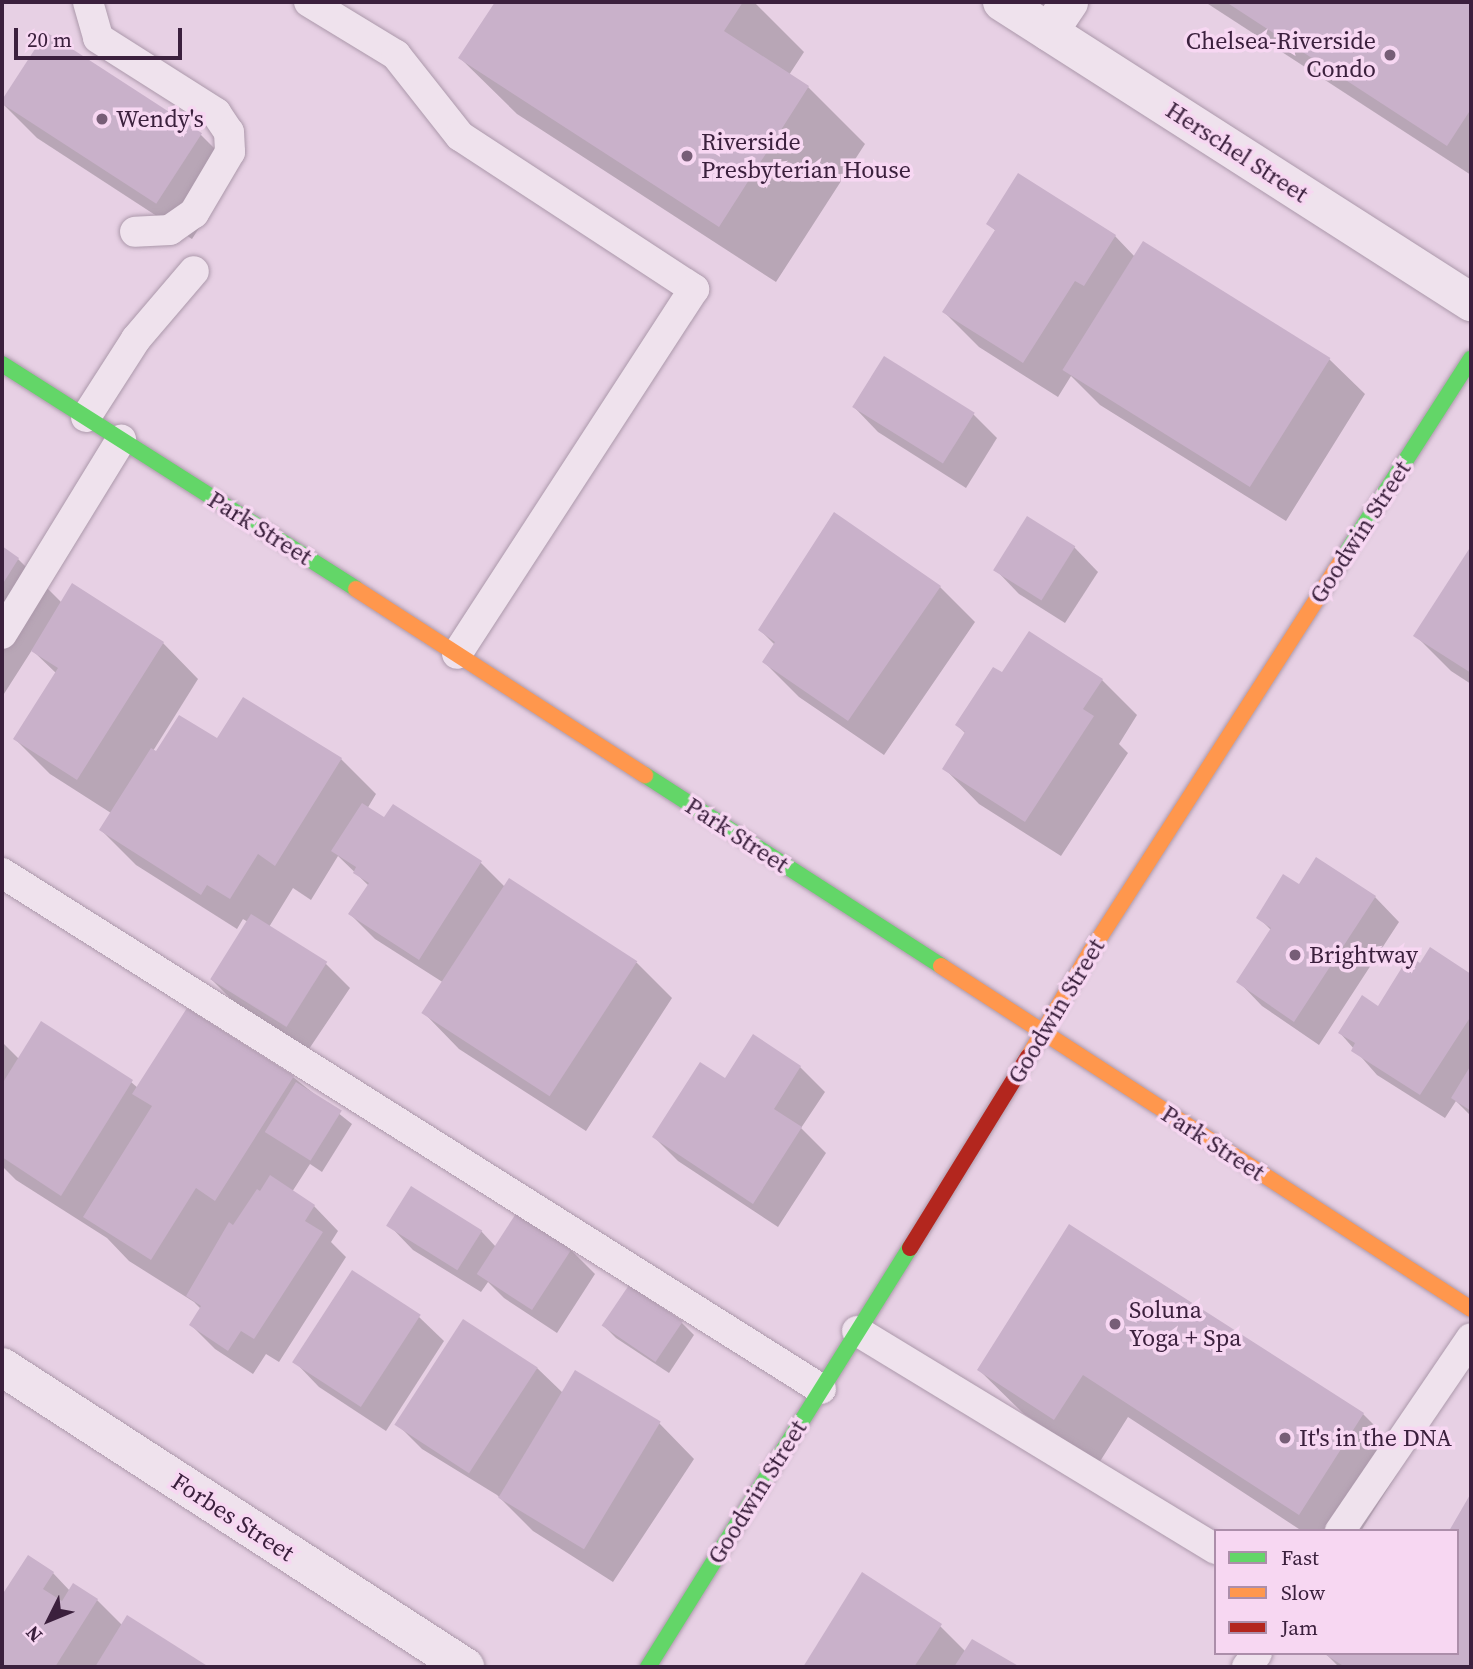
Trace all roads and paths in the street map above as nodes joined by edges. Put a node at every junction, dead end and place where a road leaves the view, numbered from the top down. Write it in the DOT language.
graph roads {
  1 [pos="88,2"];
  2 [pos="309,2"];
  3 [pos="1002,2"];
  4 [pos="1059,17"];
  5 [pos="135,232"];
  6 [pos="194,271"];
  7 [pos="1471,302"];
  8 [pos="1471,359"];
  9 [pos="2,364"];
  10 [pos="86,417"];
  11 [pos="121,440"];
  12 [pos="2,634"];
  13 [pos="457,654"];
  14 [pos="2,873"];
  15 [pos="1043,1034"];
  16 [pos="1471,1308"];
  17 [pos="857,1331"];
  18 [pos="1471,1338"];
  19 [pos="2,1367"];
  20 [pos="821,1389"];
  21 [pos="1341,1529"];
  22 [pos="1214,1548"];
  23 [pos="465,1667"];
  24 [pos="648,1667"];
  1 -- 5 [label="lane"];
  2 -- 13 [label="lane"];
  3 -- 4 [label="street, Herschel Street"];
  4 -- 7 [label="street, Herschel Street"];
  6 -- 10 [label="lane"];
  8 -- 15 [label="street, Goodwin Street"];
  9 -- 10 [label="street, Park Street"];
  10 -- 11 [label="street, Park Street"];
  11 -- 12 [label="lane"];
  11 -- 13 [label="street, Park Street"];
  13 -- 15 [label="street, Park Street"];
  14 -- 20 [label="lane"];
  15 -- 16 [label="street, Park Street"];
  15 -- 17 [label="street, Goodwin Street"];
  17 -- 20 [label="street, Goodwin Street"];
  17 -- 22 [label="lane"];
  18 -- 21 [label="lane"];
  19 -- 23 [label="street, Forbes Street"];
  20 -- 24 [label="street, Goodwin Street"];
}
